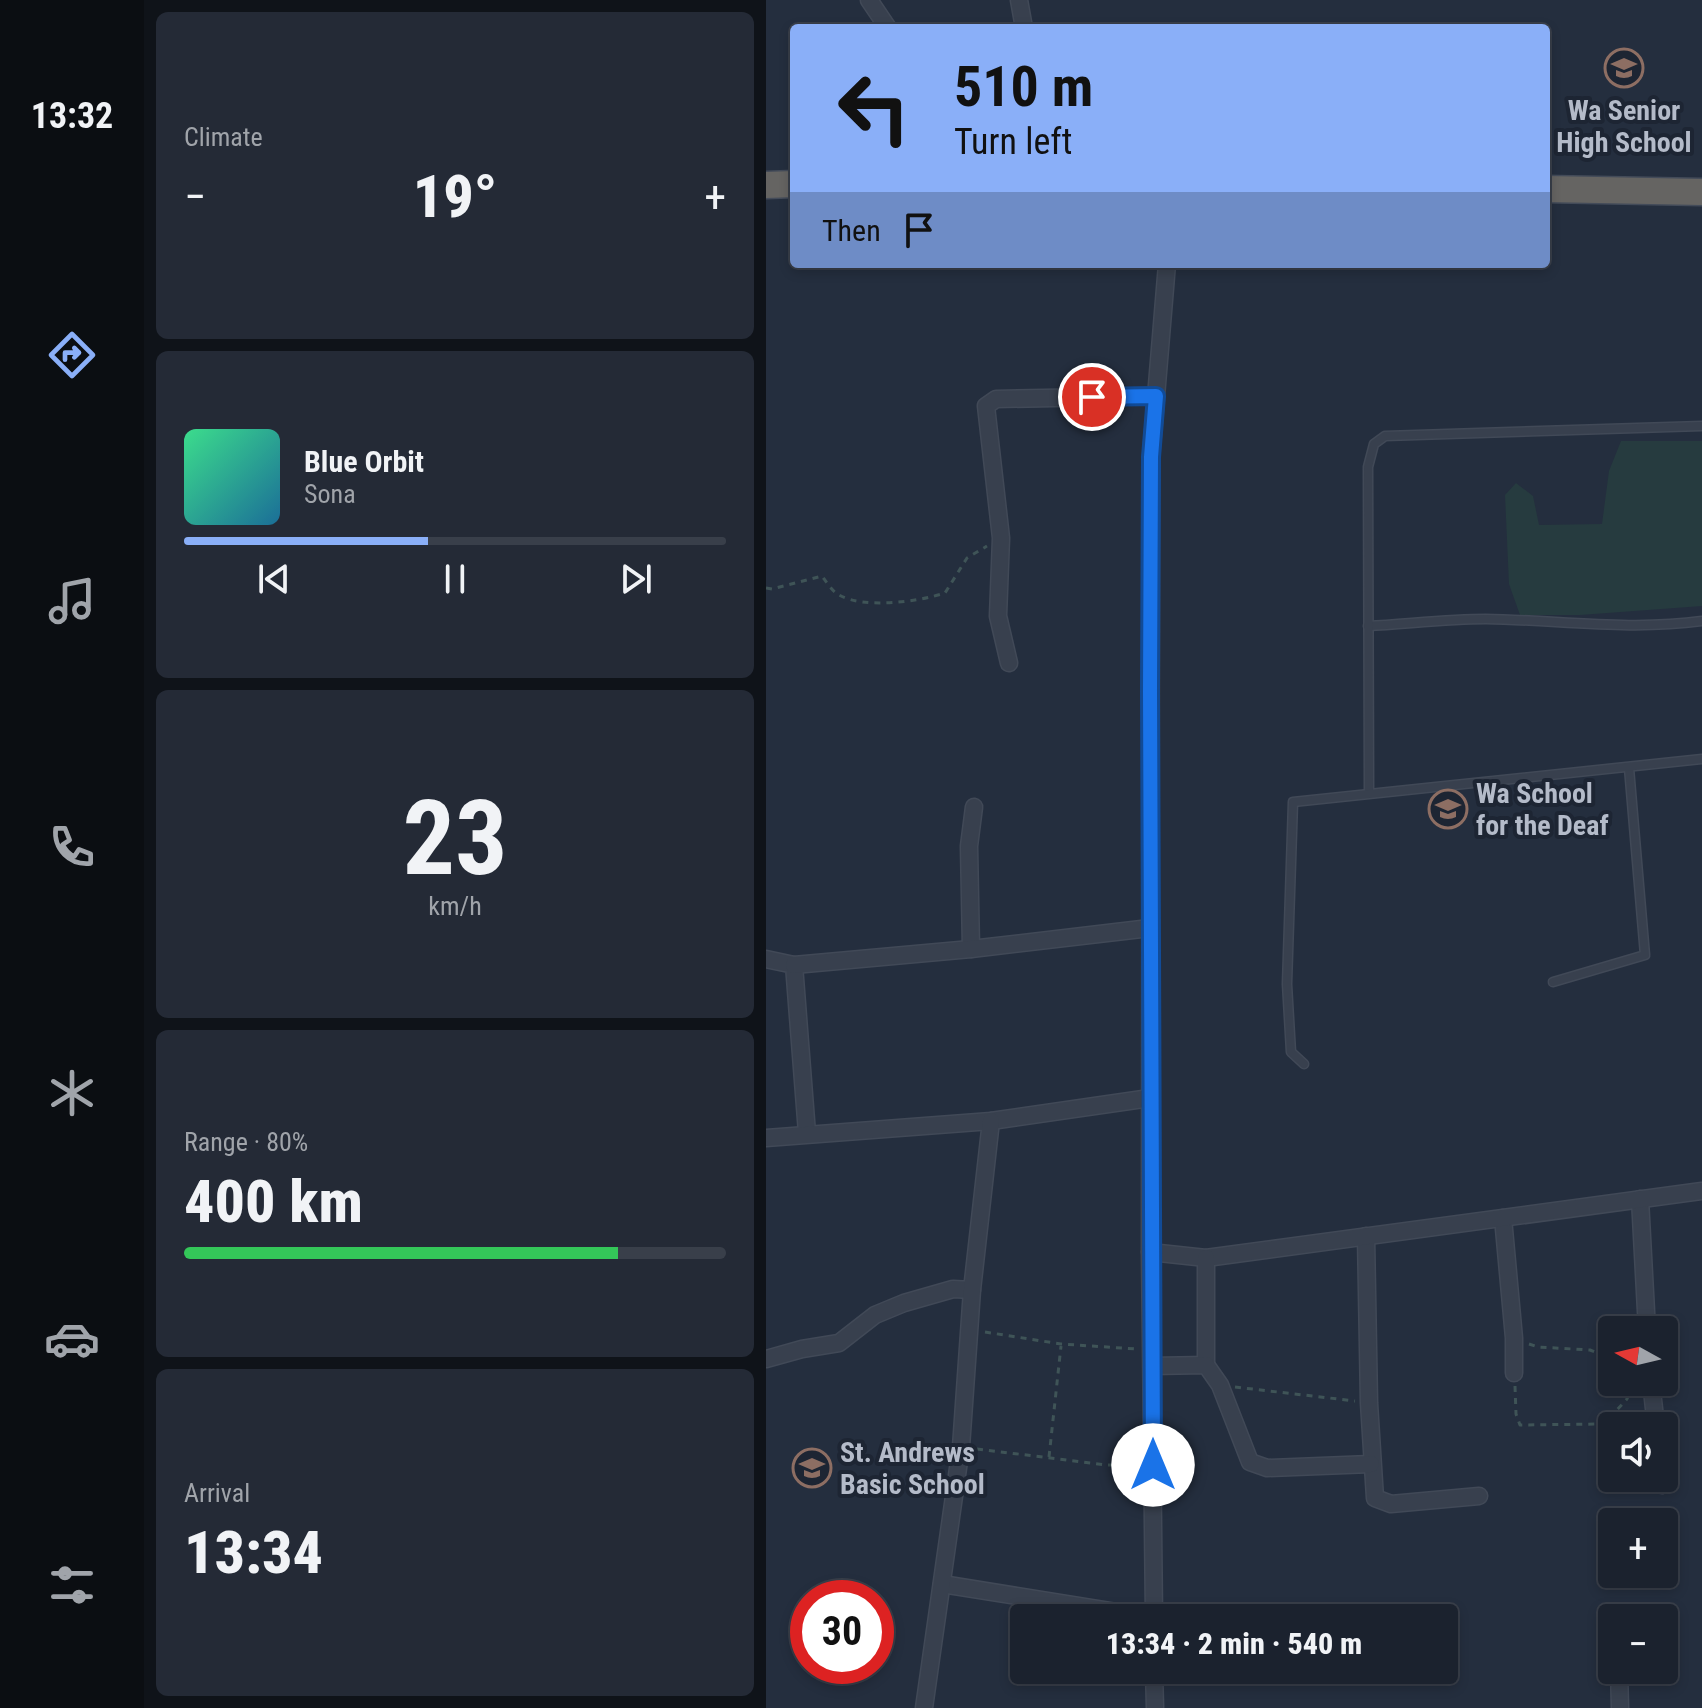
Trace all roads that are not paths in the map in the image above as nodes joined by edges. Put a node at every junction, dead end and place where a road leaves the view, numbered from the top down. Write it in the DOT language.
graph roads {
  1 [pos="869,0"];
  2 [pos="1019,0"];
  3 [pos="885,24"];
  4 [pos="1023,24"];
  5 [pos="790,184"];
  6 [pos="766,185"];
  7 [pos="1550,189"];
  8 [pos="1702,192"];
  9 [pos="1167,268"];
  10 [pos="1156,396"];
  11 [pos="1702,426"];
  12 [pos="1702,621"];
  13 [pos="1368,626"];
  14 [pos="1009,663"];
  15 [pos="1702,759"];
  16 [pos="1629,768"];
  17 [pos="1369,792"];
  18 [pos="974,807"];
  19 [pos="1150,928"];
  20 [pos="971,949"];
  21 [pos="766,959"];
  22 [pos="794,965"];
  23 [pos="1553,982"];
  24 [pos="1304,1064"];
  25 [pos="1150,1098"];
  26 [pos="991,1121"];
  27 [pos="807,1133"];
  28 [pos="766,1138"];
  29 [pos="1702,1191"];
  30 [pos="1640,1199"];
  31 [pos="1503,1218"];
  32 [pos="1366,1236"];
  33 [pos="1150,1252"];
  34 [pos="1206,1258"];
  35 [pos="972,1290"];
  36 [pos="1646,1316"];
  37 [pos="1152,1358"];
  38 [pos="766,1359"];
  39 [pos="1206,1365"];
  40 [pos="1514,1373"];
  41 [pos="1371,1464"];
  42 [pos="1479,1496"];
  43 [pos="942,1584"];
  44 [pos="1067,1604"];
  45 [pos="1154,1604"];
  46 [pos="1154,1684"];
  47 [pos="1619,1684"];
  48 [pos="924,1708"];
  49 [pos="1155,1708"];
  50 [pos="1620,1708"];
  1 -- 3 [label="street"];
  2 -- 4 [label="street"];
  5 -- 6 [label="highway"];
  7 -- 8 [label="highway"];
  9 -- 10 [label="street"];
  10 -- 14 [label="street"];
  10 -- 19 [label="street"];
  11 -- 13 [label="lane"];
  12 -- 13 [label="lane"];
  13 -- 17 [label="lane"];
  15 -- 16 [label="lane"];
  16 -- 17 [label="lane"];
  16 -- 23 [label="lane"];
  17 -- 24 [label="lane"];
  18 -- 20 [label="street"];
  19 -- 20 [label="street"];
  19 -- 25 [label="street"];
  20 -- 22 [label="street"];
  21 -- 22 [label="street"];
  22 -- 27 [label="street"];
  25 -- 26 [label="street"];
  25 -- 33 [label="street"];
  26 -- 27 [label="street"];
  26 -- 35 [label="street"];
  27 -- 28 [label="street"];
  29 -- 30 [label="street"];
  30 -- 31 [label="street"];
  30 -- 36 [label="street"];
  31 -- 32 [label="street"];
  31 -- 40 [label="street"];
  32 -- 34 [label="street"];
  32 -- 41 [label="street"];
  33 -- 34 [label="street"];
  33 -- 37 [label="street"];
  34 -- 39 [label="street"];
  35 -- 38 [label="street"];
  35 -- 43 [label="street"];
  37 -- 39 [label="street"];
  37 -- 45 [label="street"];
  39 -- 41 [label="street"];
  41 -- 42 [label="street"];
  43 -- 44 [label="street"];
  43 -- 48 [label="street"];
  46 -- 49 [label="street"];
  47 -- 50 [label="street"];
}
